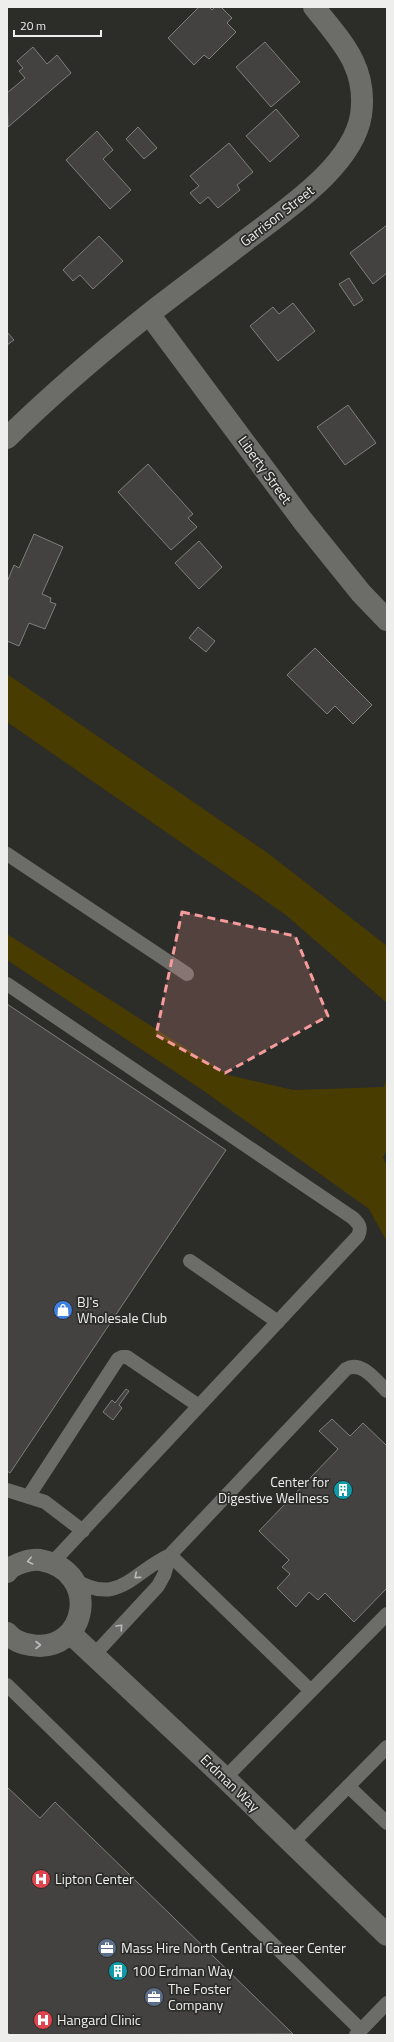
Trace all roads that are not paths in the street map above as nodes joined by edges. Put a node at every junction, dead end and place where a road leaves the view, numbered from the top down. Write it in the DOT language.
graph roads {
  1 [pos="314,7"];
  2 [pos="149,314"];
  3 [pos="7,438"];
  4 [pos="387,620"];
  5 [pos="7,854"];
  6 [pos="187,974"];
  7 [pos="7,984"];
  8 [pos="190,1261"];
  9 [pos="278,1322"];
  10 [pos="387,1391"];
  11 [pos="199,1406"];
  12 [pos="7,1490"];
  13 [pos="28,1497"];
  14 [pos="83,1531"];
  15 [pos="170,1555"];
  16 [pos="53,1562"];
  17 [pos="8,1570"];
  18 [pos="73,1579"];
  19 [pos="387,1614"];
  20 [pos="70,1633"];
  21 [pos="9,1640"];
  22 [pos="94,1655"];
  23 [pos="7,1685"];
  24 [pos="311,1691"];
  25 [pos="387,1747"];
  26 [pos="225,1778"];
  27 [pos="348,1786"];
  28 [pos="387,1823"];
  29 [pos="292,1843"];
  30 [pos="387,1935"];
  31 [pos="387,2003"];
  32 [pos="359,2032"];
  1 -- 2 [label="street, Garrison Street"];
  2 -- 3 [label="street, Garrison Street"];
  2 -- 4 [label="street, Liberty Street"];
  5 -- 6 [label="lane"];
  7 -- 9 [label="lane"];
  8 -- 9 [label="lane"];
  9 -- 11 [label="lane"];
  10 -- 15 [label="lane"];
  11 -- 13 [label="lane"];
  11 -- 14 [label="lane"];
  12 -- 13 [label="lane"];
  13 -- 14 [label="lane"];
  14 -- 16 [label="lane"];
  15 -- 18 [label="lane, one-way"];
  22 -- 15 [label="lane, one-way"];
  15 -- 24 [label="lane"];
  16 -- 17 [label="street, one-way"];
  16 -- 18 [label="street"];
  18 -- 20 [label="street"];
  19 -- 24 [label="lane"];
  21 -- 20 [label="street, one-way"];
  20 -- 22 [label="street, Erdman Way"];
  22 -- 26 [label="street, Erdman Way"];
  23 -- 32 [label="lane"];
  24 -- 26 [label="lane"];
  25 -- 27 [label="lane"];
  26 -- 29 [label="street, Erdman Way"];
  27 -- 28 [label="lane"];
  27 -- 29 [label="lane"];
  29 -- 30 [label="street, Erdman Way"];
  31 -- 32 [label="lane"];
}
